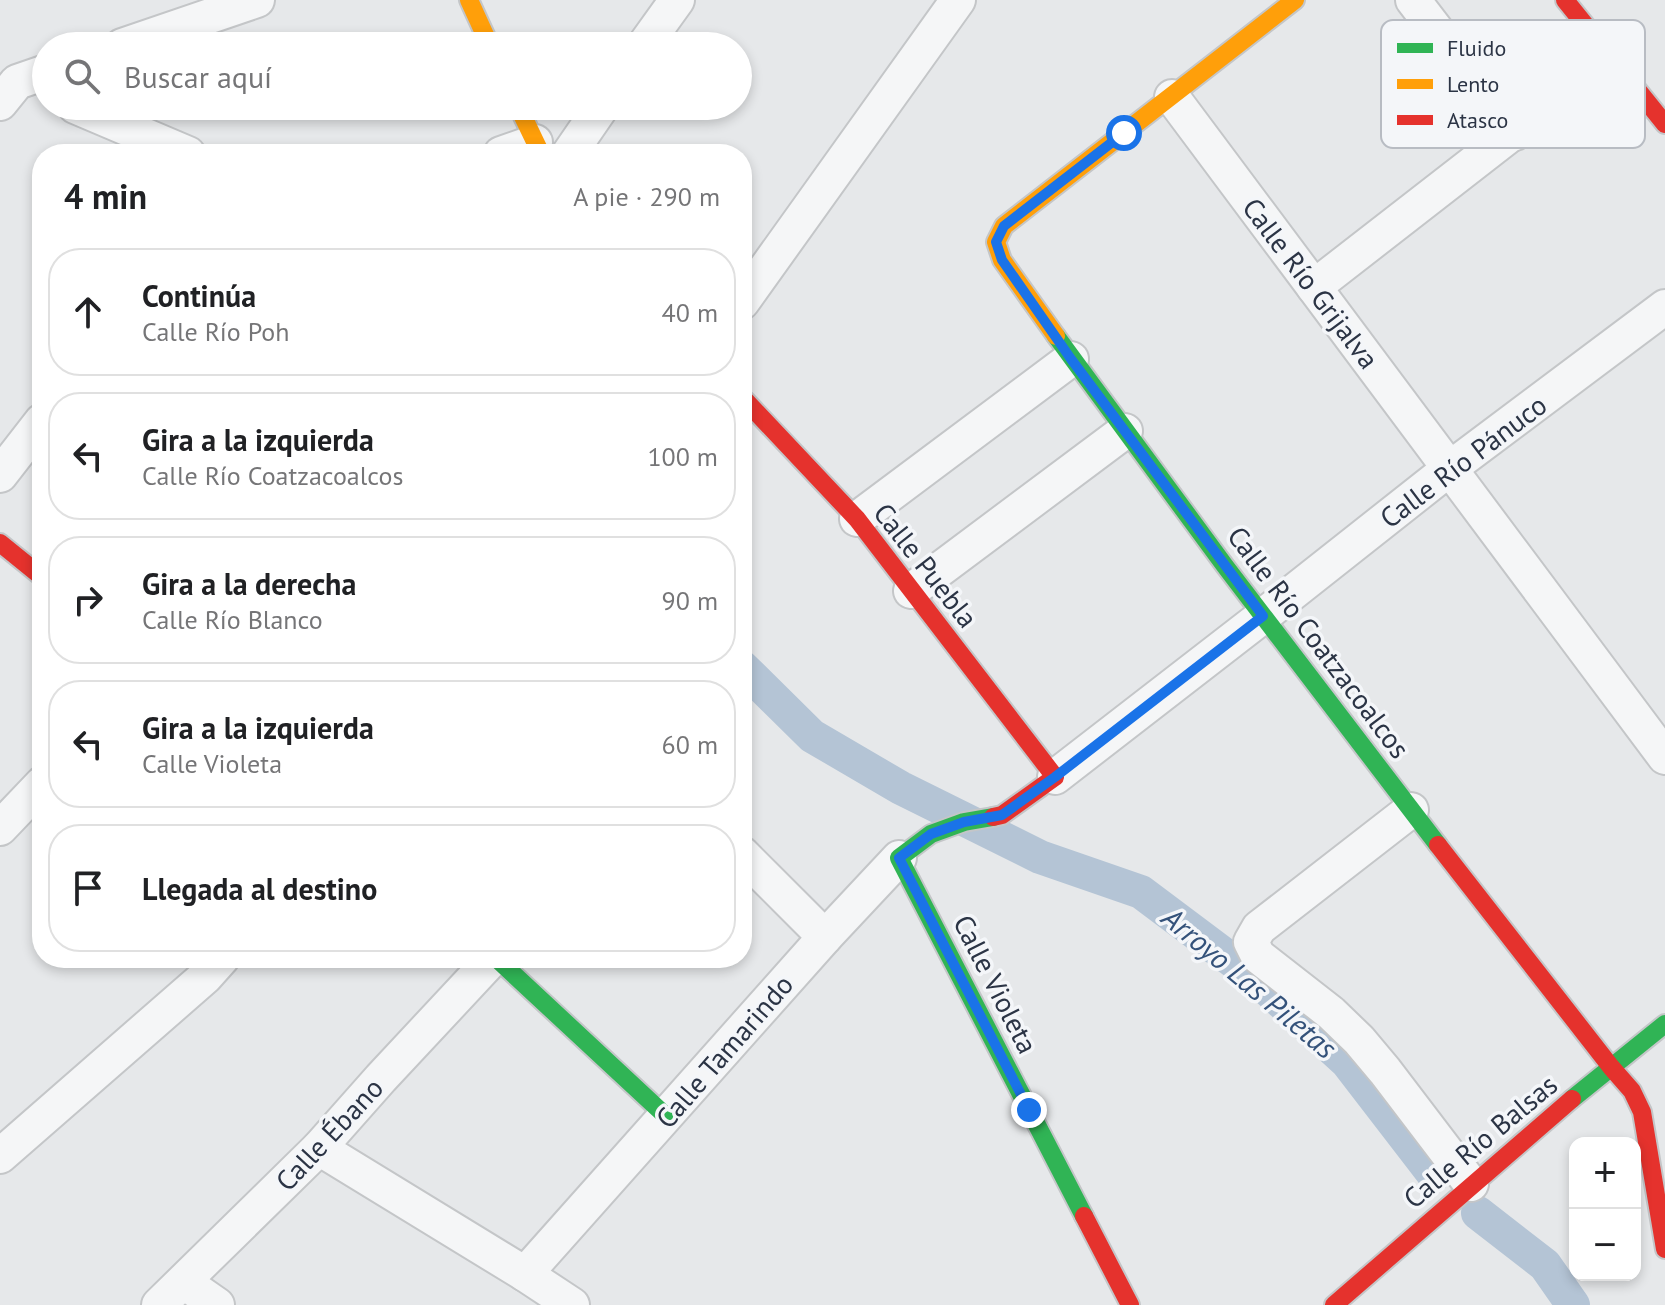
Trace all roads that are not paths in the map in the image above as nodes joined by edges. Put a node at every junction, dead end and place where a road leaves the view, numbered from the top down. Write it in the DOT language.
graph roads {
  1 [pos="257,0"];
  2 [pos="469,0"];
  3 [pos="677,0"];
  4 [pos="958,0"];
  5 [pos="1295,0"];
  6 [pos="1413,0"];
  7 [pos="1565,0"];
  8 [pos="1428,20"];
  9 [pos="1581,20"];
  10 [pos="163,32"];
  11 [pos="484,32"];
  12 [pos="654,32"];
  13 [pos="1172,97"];
  14 [pos="1645,100"];
  15 [pos="108,120"];
  16 [pos="525,120"];
  17 [pos="592,120"];
  18 [pos="1665,124"];
  19 [pos="164,144"];
  20 [pos="536,144"];
  21 [pos="576,144"];
  22 [pos="1495,148"];
  23 [pos="1314,287"];
  24 [pos="752,288"];
  25 [pos="1660,322"];
  26 [pos="1071,359"];
  27 [pos="752,408"];
  28 [pos="1125,431"];
  29 [pos="32,434"];
  30 [pos="1449,469"];
  31 [pos="0,475"];
  32 [pos="857,519"];
  33 [pos="0,543"];
  34 [pos="32,569"];
  35 [pos="911,591"];
  36 [pos="1263,616"];
  37 [pos="1665,757"];
  38 [pos="1055,777"];
  39 [pos="32,794"];
  40 [pos="1411,810"];
  41 [pos="0,828"];
  42 [pos="899,858"];
  43 [pos="752,864"];
  44 [pos="825,937"];
  45 [pos="213,968"];
  46 [pos="485,968"];
  47 [pos="505,968"];
  48 [pos="1665,1024"];
  49 [pos="1611,1067"];
  50 [pos="667,1117"];
  51 [pos="319,1148"];
  52 [pos="0,1156"];
  53 [pos="1471,1184"];
  54 [pos="1665,1249"];
  55 [pos="525,1274"];
  56 [pos="184,1282"];
  57 [pos="159,1305"];
  58 [pos="217,1305"];
  59 [pos="572,1305"];
  60 [pos="1130,1305"];
  61 [pos="1334,1305"];
  1 -- 10 [label="street"];
  2 -- 11 [label="street"];
  3 -- 12 [label="street"];
  4 -- 24 [label="street"];
  5 -- 13 [label="street"];
  6 -- 8 [label="street"];
  7 -- 9 [label="street"];
  13 -- 23 [label="street, Calle Río Grijalva"];
  13 -- 26 [label="street, Calle Río Coatzacoalcos"];
  14 -- 18 [label="street"];
  15 -- 19 [label="street"];
  16 -- 20 [label="street"];
  17 -- 21 [label="street"];
  22 -- 23 [label="street"];
  23 -- 30 [label="street, Calle Río Grijalva"];
  25 -- 30 [label="street, Calle Río Pánuco"];
  26 -- 28 [label="street, Calle Río Coatzacoalcos"];
  26 -- 32 [label="street"];
  27 -- 32 [label="street, Calle Puebla"];
  28 -- 35 [label="street"];
  28 -- 36 [label="street, Calle Río Coatzacoalcos"];
  29 -- 31 [label="street"];
  30 -- 36 [label="street, Calle Río Pánuco"];
  30 -- 37 [label="street, Calle Río Grijalva"];
  32 -- 35 [label="street, Calle Puebla"];
  33 -- 34 [label="street"];
  35 -- 38 [label="street, Calle Puebla"];
  36 -- 38 [label="street, Calle Río Pánuco"];
  36 -- 40 [label="street, Calle Río Coatzacoalcos"];
  38 -- 42 [label="street, Calle Tamarindo"];
  39 -- 41 [label="street"];
  40 -- 49 [label="street, Calle Río Coatzacoalcos"];
  40 -- 53 [label="street"];
  42 -- 44 [label="street, Calle Tamarindo"];
  42 -- 60 [label="street, Calle Violeta"];
  43 -- 44 [label="street"];
  44 -- 50 [label="street, Calle Tamarindo"];
  45 -- 52 [label="street"];
  46 -- 51 [label="street, Calle Ébano"];
  47 -- 50 [label="street"];
  48 -- 49 [label="street, Calle Río Balsas"];
  49 -- 53 [label="street, Calle Río Balsas"];
  49 -- 54 [label="street, Calle Río Coatzacoalcos"];
  50 -- 55 [label="street, Calle Tamarindo"];
  51 -- 55 [label="street"];
  51 -- 56 [label="street, Calle Ébano"];
  53 -- 61 [label="street, Calle Río Balsas"];
  55 -- 59 [label="street"];
  56 -- 57 [label="street, Calle Ébano"];
  56 -- 58 [label="street"];
}
